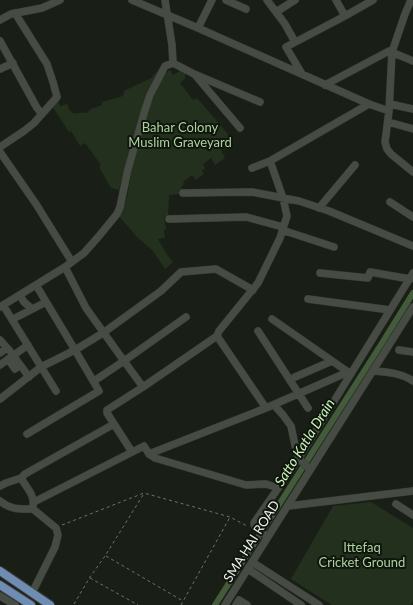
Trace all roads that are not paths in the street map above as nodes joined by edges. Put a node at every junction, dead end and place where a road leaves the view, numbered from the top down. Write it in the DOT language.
graph roads {
  1 [pos="60,0"];
  2 [pos="132,0"];
  3 [pos="164,0"];
  4 [pos="212,0"];
  5 [pos="226,0"];
  6 [pos="267,0"];
  7 [pos="295,0"];
  8 [pos="336,0"];
  9 [pos="373,0"];
  10 [pos="411,0"];
  11 [pos="246,9"];
  12 [pos="276,12"];
  13 [pos="15,13"];
  14 [pos="405,14"];
  15 [pos="167,16"];
  16 [pos="345,16"];
  17 [pos="413,18"];
  18 [pos="0,20"];
  19 [pos="198,28"];
  20 [pos="0,40"];
  21 [pos="295,42"];
  22 [pos="392,52"];
  23 [pos="413,61"];
  24 [pos="13,63"];
  25 [pos="173,63"];
  26 [pos="0,69"];
  27 [pos="194,74"];
  28 [pos="302,74"];
  29 [pos="325,85"];
  30 [pos="260,102"];
  31 [pos="369,104"];
  32 [pos="390,107"];
  33 [pos="413,109"];
  34 [pos="42,114"];
  35 [pos="388,122"];
  36 [pos="240,128"];
  37 [pos="413,129"];
  38 [pos="0,147"];
  39 [pos="0,152"];
  40 [pos="270,161"];
  41 [pos="355,166"];
  42 [pos="252,168"];
  43 [pos="413,172"];
  44 [pos="183,193"];
  45 [pos="283,198"];
  46 [pos="390,202"];
  47 [pos="318,208"];
  48 [pos="413,217"];
  49 [pos="169,219"];
  50 [pos="283,228"];
  51 [pos="413,246"];
  52 [pos="334,247"];
  53 [pos="72,262"];
  54 [pos="65,267"];
  55 [pos="320,273"];
  56 [pos="412,276"];
  57 [pos="36,285"];
  58 [pos="253,290"];
  59 [pos="20,295"];
  60 [pos="308,299"];
  61 [pos="46,302"];
  62 [pos="2,306"];
  63 [pos="413,307"];
  64 [pos="32,309"];
  65 [pos="390,310"];
  66 [pos="186,316"];
  67 [pos="15,318"];
  68 [pos="272,319"];
  69 [pos="258,331"];
  70 [pos="103,333"];
  71 [pos="218,336"];
  72 [pos="0,340"];
  73 [pos="28,345"];
  74 [pos="7,348"];
  75 [pos="75,350"];
  76 [pos="399,350"];
  77 [pos="413,352"];
  78 [pos="0,353"];
  79 [pos="11,357"];
  80 [pos="124,361"];
  81 [pos="332,361"];
  82 [pos="0,365"];
  83 [pos="41,368"];
  84 [pos="373,371"];
  85 [pos="350,373"];
  86 [pos="29,377"];
  87 [pos="295,378"];
  88 [pos="94,381"];
  89 [pos="413,381"];
  90 [pos="143,387"];
  91 [pos="56,391"];
  92 [pos="298,394"];
  93 [pos="0,399"];
  94 [pos="274,405"];
  95 [pos="266,408"];
  96 [pos="308,408"];
  97 [pos="114,424"];
  98 [pos="27,434"];
  99 [pos="132,452"];
  100 [pos="149,454"];
  101 [pos="300,460"];
  102 [pos="308,468"];
  103 [pos="21,478"];
  104 [pos="0,486"];
  105 [pos="278,488"];
  106 [pos="413,491"];
  107 [pos="0,501"];
  108 [pos="396,504"];
  109 [pos="33,505"];
  110 [pos="288,506"];
  111 [pos="413,515"];
  112 [pos="267,535"];
  113 [pos="252,562"];
  114 [pos="248,569"];
  115 [pos="0,571"];
  116 [pos="0,585"];
  117 [pos="297,591"];
  118 [pos="32,593"];
  119 [pos="0,596"];
  120 [pos="291,602"];
  121 [pos="15,605"];
  122 [pos="31,605"];
  123 [pos="50,605"];
  124 [pos="225,605"];
  125 [pos="236,605"];
  126 [pos="247,605"];
  127 [pos="301,605"];
  128 [pos="319,605"];
  1 -- 13 [label="street"];
  2 -- 15 [label="street"];
  3 -- 15 [label="street"];
  4 -- 19 [label="street"];
  5 -- 11 [label="street"];
  6 -- 12 [label="street"];
  7 -- 12 [label="street"];
  8 -- 16 [label="street"];
  9 -- 16 [label="street"];
  10 -- 14 [label="street"];
  12 -- 21 [label="street"];
  13 -- 18 [label="street"];
  13 -- 34 [label="street"];
  14 -- 17 [label="street"];
  14 -- 22 [label="street"];
  15 -- 19 [label="street"];
  15 -- 25 [label="street"];
  16 -- 21 [label="street"];
  19 -- 28 [label="street"];
  20 -- 24 [label="street"];
  21 -- 28 [label="street"];
  22 -- 23 [label="street"];
  22 -- 29 [label="street"];
  22 -- 32 [label="street"];
  24 -- 26 [label="street"];
  24 -- 34 [label="street"];
  25 -- 27 [label="street"];
  25 -- 53 [label="street"];
  27 -- 30 [label="street"];
  27 -- 36 [label="street"];
  28 -- 29 [label="street"];
  29 -- 31 [label="street"];
  31 -- 32 [label="street"];
  31 -- 40 [label="street"];
  32 -- 33 [label="street"];
  32 -- 35 [label="street"];
  34 -- 38 [label="street"];
  35 -- 37 [label="street"];
  35 -- 43 [label="street"];
  39 -- 53 [label="street"];
  40 -- 42 [label="street"];
  40 -- 45 [label="street"];
  41 -- 47 [label="street"];
  44 -- 45 [label="street"];
  45 -- 47 [label="street"];
  45 -- 50 [label="street"];
  46 -- 48 [label="street"];
  47 -- 51 [label="street"];
  49 -- 50 [label="street"];
  50 -- 52 [label="street"];
  50 -- 58 [label="street"];
  53 -- 54 [label="street"];
  54 -- 57 [label="street"];
  54 -- 70 [label="street"];
  55 -- 56 [label="street"];
  56 -- 65 [label="street"];
  57 -- 59 [label="street"];
  57 -- 61 [label="street"];
  58 -- 70 [label="street"];
  58 -- 71 [label="street"];
  59 -- 62 [label="street"];
  59 -- 64 [label="street"];
  60 -- 65 [label="street"];
  61 -- 64 [label="street"];
  61 -- 75 [label="street"];
  62 -- 73 [label="street"];
  63 -- 84 [label="street, SMA HAI ROAD"];
  64 -- 67 [label="street"];
  65 -- 85 [label="street"];
  66 -- 80 [label="street"];
  68 -- 81 [label="street"];
  69 -- 92 [label="street"];
  70 -- 75 [label="street"];
  70 -- 80 [label="street"];
  71 -- 90 [label="street"];
  71 -- 95 [label="street"];
  72 -- 74 [label="street"];
  73 -- 79 [label="street"];
  73 -- 83 [label="street"];
  74 -- 78 [label="street"];
  74 -- 79 [label="street"];
  75 -- 83 [label="street"];
  75 -- 88 [label="street"];
  76 -- 77 [label="street"];
  79 -- 82 [label="street"];
  79 -- 86 [label="street"];
  80 -- 88 [label="street"];
  80 -- 90 [label="street"];
  81 -- 85 [label="street"];
  81 -- 87 [label="street"];
  83 -- 86 [label="street"];
  83 -- 91 [label="street"];
  84 -- 89 [label="street"];
  84 -- 102 [label="street, SMA HAI ROAD"];
  85 -- 92 [label="street"];
  85 -- 101 [label="street"];
  86 -- 93 [label="street"];
  88 -- 98 [label="street"];
  90 -- 97 [label="street"];
  92 -- 94 [label="street"];
  92 -- 96 [label="street"];
  94 -- 95 [label="street"];
  94 -- 101 [label="street"];
  95 -- 100 [label="street"];
  97 -- 99 [label="street"];
  97 -- 103 [label="street"];
  99 -- 100 [label="street"];
  99 -- 109 [label="street"];
  100 -- 105 [label="street"];
  101 -- 102 [label="street"];
  101 -- 105 [label="street"];
  102 -- 110 [label="street, SMA HAI ROAD"];
  103 -- 104 [label="street"];
  103 -- 109 [label="street"];
  105 -- 112 [label="street"];
  106 -- 110 [label="street"];
  107 -- 109 [label="street"];
  108 -- 111 [label="street"];
  109 -- 118 [label="street"];
  110 -- 112 [label="street, SMA HAI ROAD"];
  112 -- 113 [label="street, SMA HAI ROAD"];
  113 -- 114 [label="street, SMA HAI ROAD"];
  113 -- 117 [label="street"];
  114 -- 120 [label="street"];
  114 -- 124 [label="street, SMA HAI ROAD"];
  115 -- 118 [label="main road"];
  116 -- 122 [label="main road"];
  117 -- 120 [label="street"];
  117 -- 128 [label="street"];
  118 -- 123 [label="main road"];
  119 -- 121 [label="street"];
  120 -- 127 [label="street"];
  125 -- 126 [label="street"];
}
